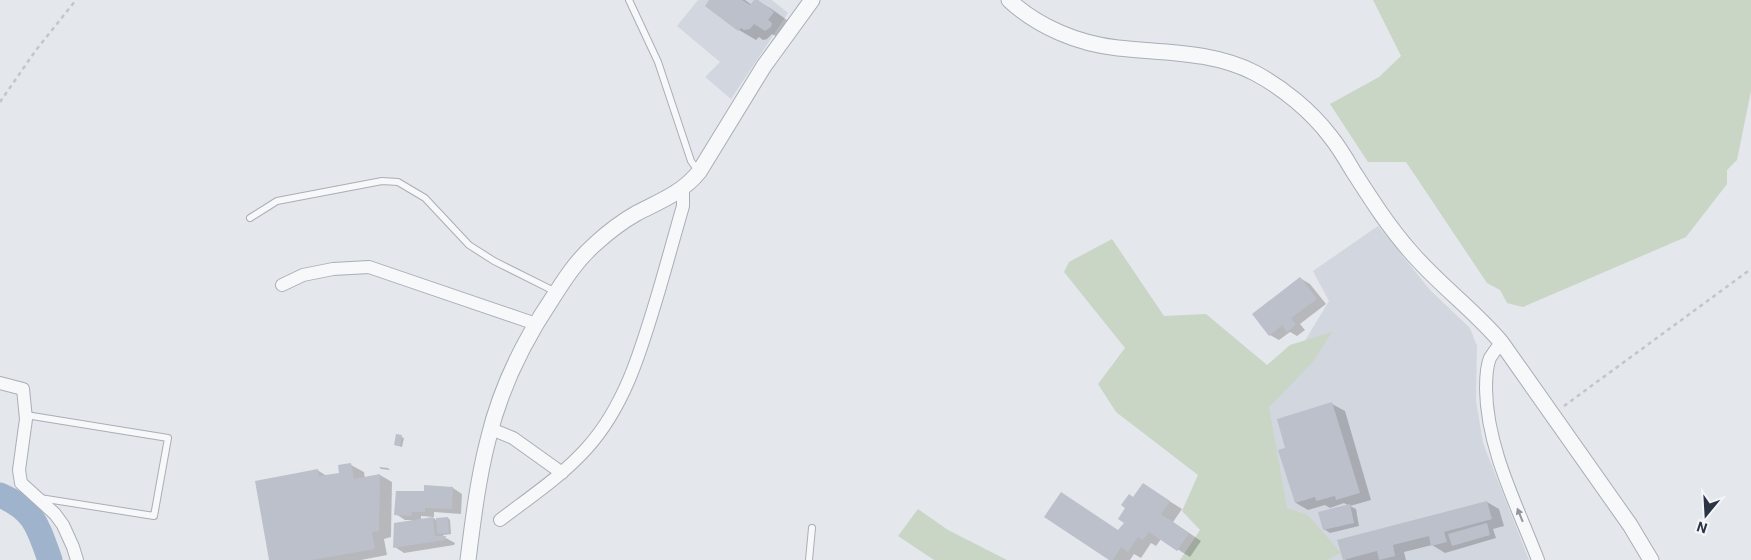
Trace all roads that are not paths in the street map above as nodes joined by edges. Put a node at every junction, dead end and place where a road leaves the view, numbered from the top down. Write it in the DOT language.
graph roads {
  1 [pos="629,0"];
  2 [pos="812,0"];
  3 [pos="1009,0"];
  4 [pos="699,172"];
  5 [pos="683,189"];
  6 [pos="250,218"];
  7 [pos="282,285"];
  8 [pos="556,292"];
  9 [pos="536,324"];
  10 [pos="1501,342"];
  11 [pos="0,383"];
  12 [pos="26,416"];
  13 [pos="491,428"];
  14 [pos="562,473"];
  15 [pos="38,498"];
  16 [pos="500,520"];
  17 [pos="812,528"];
  18 [pos="77,560"];
  19 [pos="468,560"];
  20 [pos="810,560"];
  21 [pos="1538,560"];
  22 [pos="1652,560"];
  1 -- 4 [label="lane"];
  2 -- 4 [label="street"];
  3 -- 10 [label="street"];
  4 -- 5 [label="street"];
  5 -- 8 [label="street"];
  5 -- 14 [label="street"];
  6 -- 8 [label="lane"];
  7 -- 9 [label="street"];
  8 -- 9 [label="street"];
  9 -- 13 [label="street"];
  21 -- 10 [label="street, one-way"];
  10 -- 22 [label="street"];
  11 -- 12 [label="street"];
  12 -- 15 [label="street"];
  12 -- 15 [label="lane"];
  13 -- 14 [label="street"];
  13 -- 19 [label="street"];
  14 -- 16 [label="street"];
  15 -- 18 [label="street"];
  17 -- 20 [label="lane"];
}
